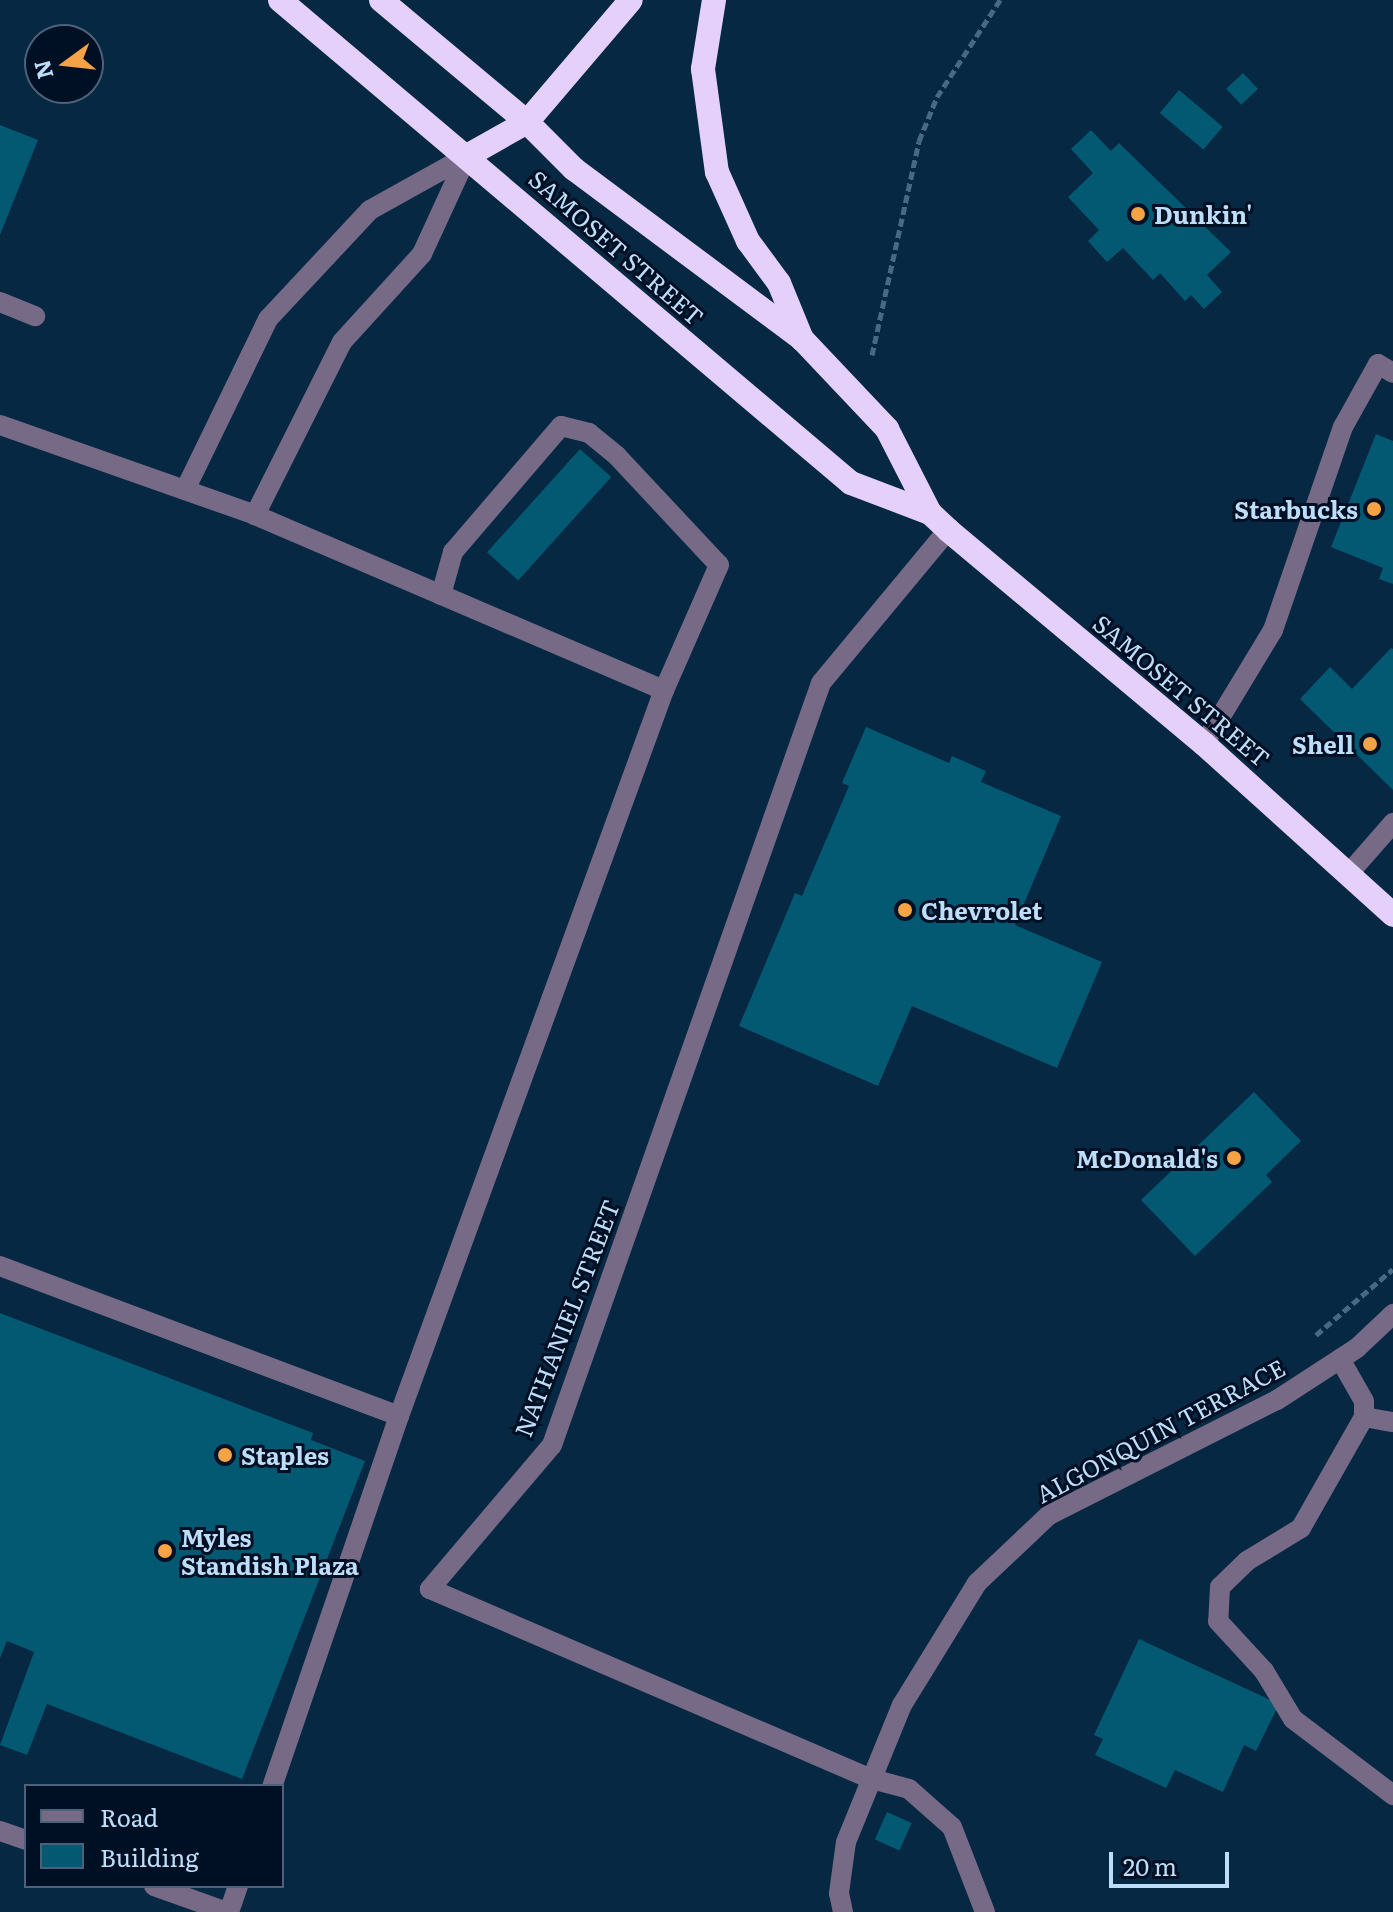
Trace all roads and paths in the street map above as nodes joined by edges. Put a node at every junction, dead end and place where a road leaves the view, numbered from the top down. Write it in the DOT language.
graph roads {
  1 [pos="280,0"];
  2 [pos="381,0"];
  3 [pos="631,0"];
  4 [pos="714,0"];
  5 [pos="1000,0"];
  6 [pos="527,122"];
  7 [pos="467,156"];
  8 [pos="0,302"];
  9 [pos="35,316"];
  10 [pos="802,339"];
  11 [pos="872,355"];
  12 [pos="1386,368"];
  13 [pos="0,425"];
  14 [pos="185,490"];
  15 [pos="930,513"];
  16 [pos="255,515"];
  17 [pos="948,530"];
  18 [pos="441,595"];
  19 [pos="664,690"];
  20 [pos="1204,744"];
  21 [pos="1393,823"];
  22 [pos="1351,871"];
  23 [pos="1393,915"];
  24 [pos="0,1266"];
  25 [pos="1393,1269"];
  26 [pos="1393,1314"];
  27 [pos="1316,1335"];
  28 [pos="1340,1359"];
  29 [pos="399,1416"];
  30 [pos="1364,1417"];
  31 [pos="1393,1422"];
  32 [pos="872,1779"];
  33 [pos="273,1784"];
  34 [pos="1393,1795"];
  35 [pos="0,1831"];
  36 [pos="24,1839"];
  37 [pos="160,1888"];
  38 [pos="237,1888"];
  39 [pos="228,1912"];
  40 [pos="843,1912"];
  41 [pos="985,1912"];
  1 -- 7 [label="highway, SAMOSET STREET"];
  2 -- 6 [label="highway, SAMOSET STREET"];
  3 -- 6 [label="highway"];
  4 -- 10 [label="highway"];
  5 -- 11 [label="path"];
  6 -- 7 [label="highway"];
  6 -- 10 [label="highway, SAMOSET STREET"];
  7 -- 14 [label="street"];
  7 -- 15 [label="highway, SAMOSET STREET"];
  7 -- 16 [label="street"];
  8 -- 9 [label="street"];
  10 -- 15 [label="highway, SAMOSET STREET"];
  12 -- 20 [label="street"];
  13 -- 14 [label="street"];
  14 -- 16 [label="street"];
  15 -- 17 [label="highway, SAMOSET STREET"];
  16 -- 18 [label="street"];
  17 -- 20 [label="highway, SAMOSET STREET"];
  17 -- 32 [label="street, NATHANIEL STREET"];
  18 -- 19 [label="street"];
  18 -- 19 [label="street"];
  19 -- 29 [label="street"];
  20 -- 22 [label="highway, SAMOSET STREET"];
  21 -- 22 [label="street"];
  22 -- 23 [label="highway, SAMOSET STREET"];
  24 -- 29 [label="street"];
  25 -- 27 [label="path"];
  26 -- 28 [label="street, ALGONQUIN TERRACE"];
  28 -- 30 [label="street"];
  28 -- 32 [label="street, ALGONQUIN TERRACE"];
  29 -- 33 [label="street"];
  30 -- 31 [label="street"];
  30 -- 34 [label="street"];
  32 -- 40 [label="street, ALGONQUIN TERRACE"];
  32 -- 41 [label="street, NATHANIEL STREET"];
  35 -- 36 [label="street"];
  37 -- 39 [label="street"];
  38 -- 39 [label="street"];
}
